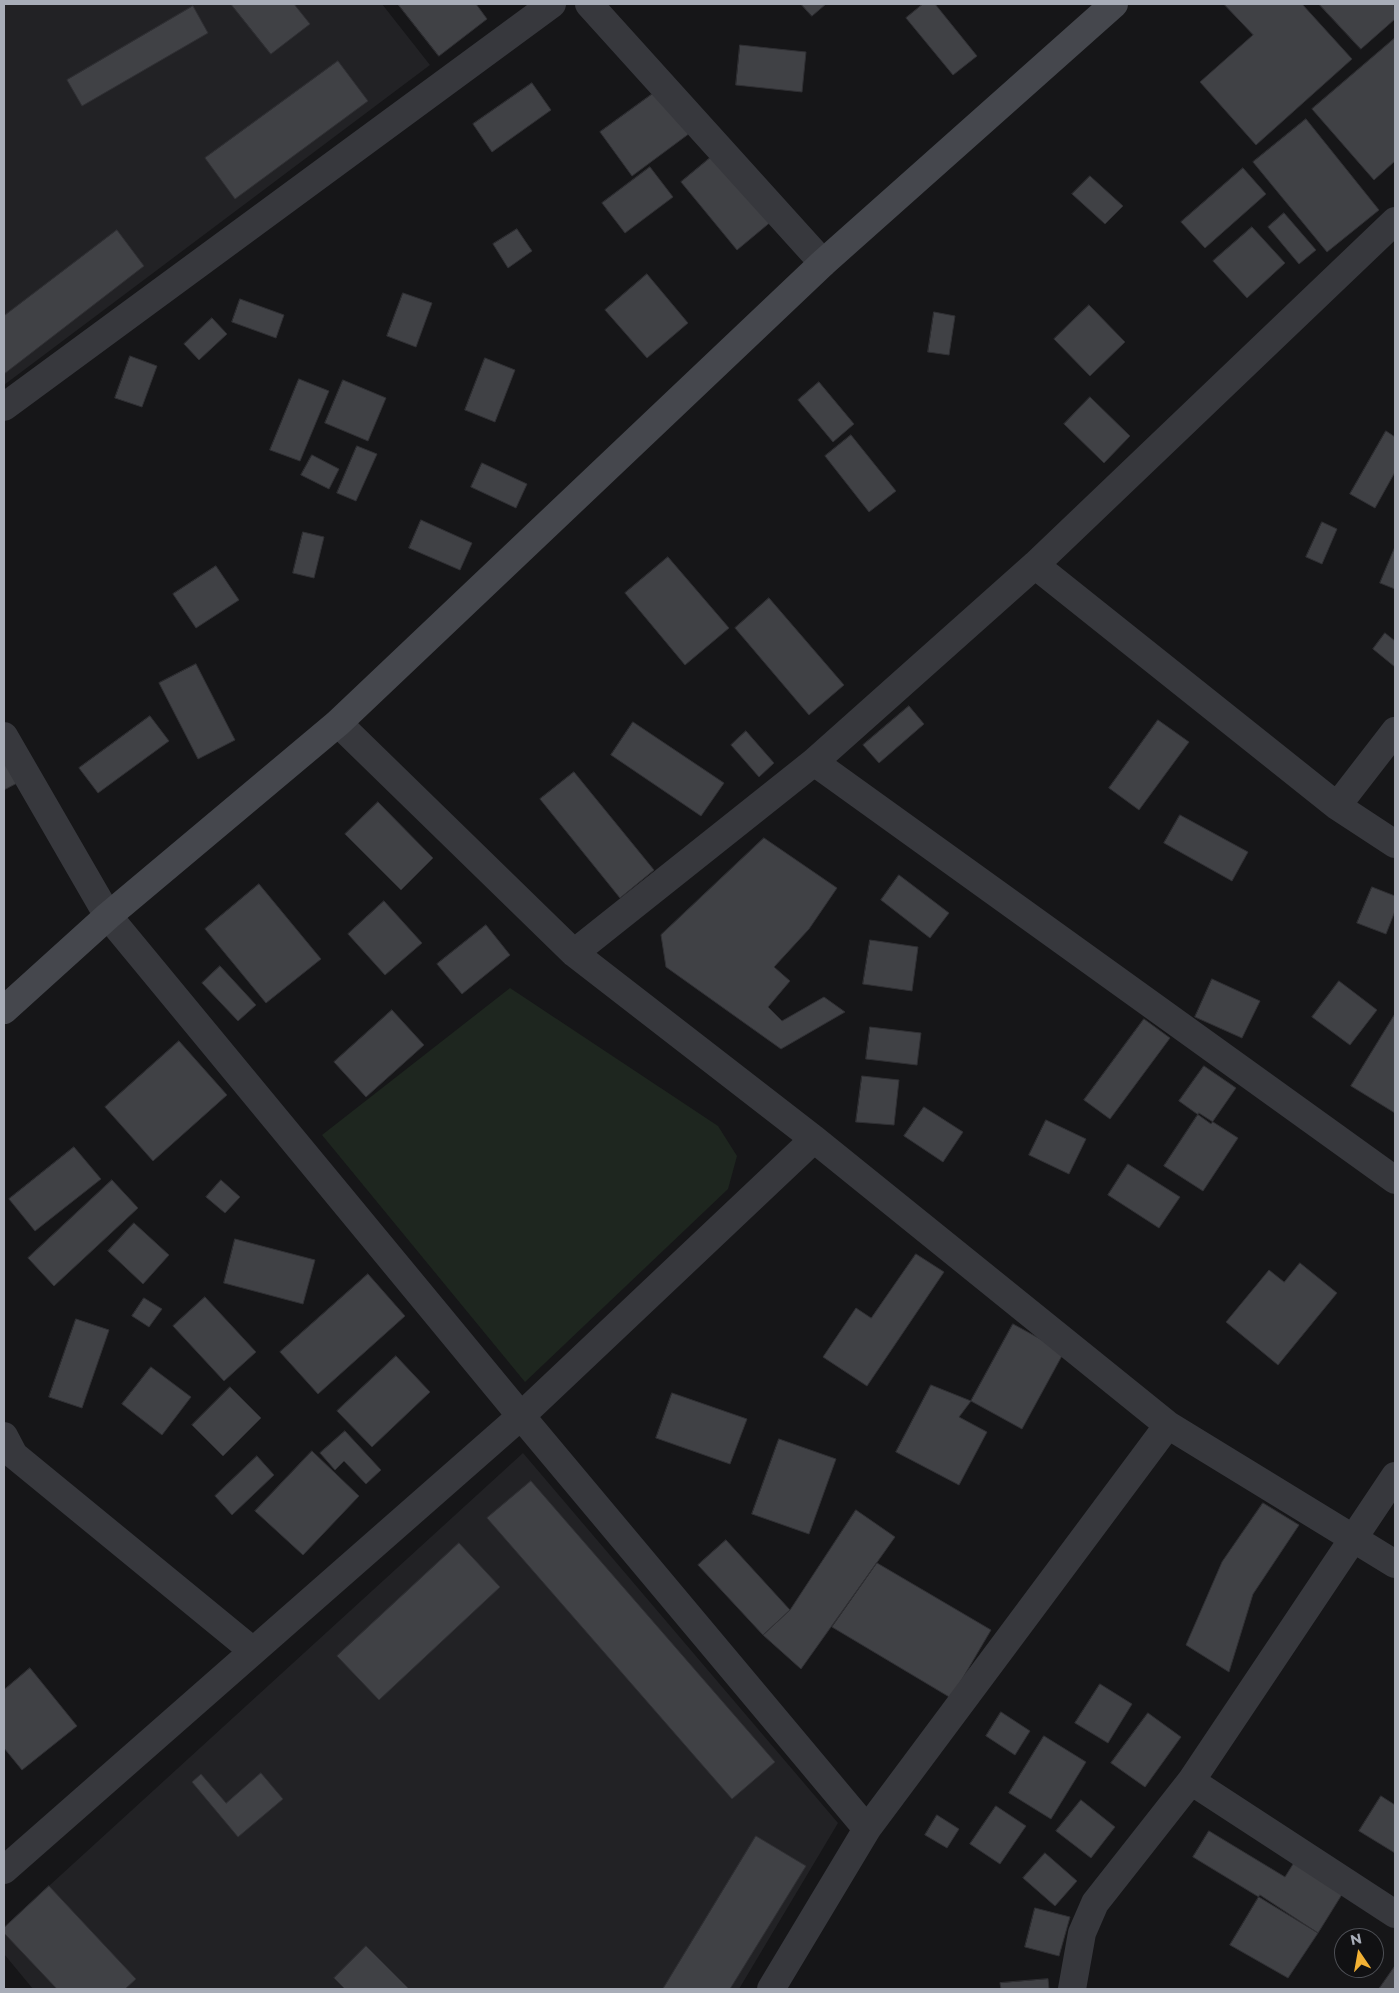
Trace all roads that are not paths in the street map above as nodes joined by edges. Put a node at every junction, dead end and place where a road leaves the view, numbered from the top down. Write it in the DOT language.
graph roads {
  1 [pos="552,4"];
  2 [pos="589,4"];
  3 [pos="1114,4"];
  4 [pos="1395,221"];
  5 [pos="823,263"];
  6 [pos="4,407"];
  7 [pos="1035,565"];
  8 [pos="338,723"];
  9 [pos="1395,731"];
  10 [pos="4,736"];
  11 [pos="814,762"];
  12 [pos="1337,806"];
  13 [pos="1395,844"];
  14 [pos="108,916"];
  15 [pos="574,953"];
  16 [pos="4,1010"];
  17 [pos="814,1139"];
  18 [pos="1395,1180"];
  19 [pos="521,1416"];
  20 [pos="1168,1425"];
  21 [pos="4,1436"];
  22 [pos="1395,1476"];
  23 [pos="1354,1538"];
  24 [pos="1395,1564"];
  25 [pos="253,1651"];
  26 [pos="1191,1781"];
  27 [pos="867,1829"];
  28 [pos="4,1870"];
  29 [pos="1395,1914"];
  30 [pos="771,1989"];
  31 [pos="1072,1989"];
  1 -- 6 [label="street"];
  2 -- 5 [label="street"];
  3 -- 5 [label="street"];
  4 -- 7 [label="street"];
  5 -- 8 [label="street"];
  7 -- 11 [label="street"];
  7 -- 12 [label="street"];
  8 -- 14 [label="street"];
  8 -- 15 [label="street"];
  9 -- 12 [label="street"];
  10 -- 14 [label="street"];
  11 -- 15 [label="street"];
  11 -- 18 [label="street"];
  12 -- 13 [label="street"];
  14 -- 16 [label="street"];
  14 -- 19 [label="street"];
  15 -- 17 [label="street"];
  17 -- 19 [label="street"];
  17 -- 20 [label="street"];
  19 -- 25 [label="street"];
  19 -- 27 [label="street"];
  20 -- 23 [label="street"];
  20 -- 27 [label="street"];
  21 -- 25 [label="street"];
  22 -- 23 [label="street"];
  23 -- 24 [label="street"];
  23 -- 26 [label="street"];
  25 -- 28 [label="street"];
  26 -- 29 [label="street"];
  26 -- 31 [label="street"];
  27 -- 30 [label="street"];
}
